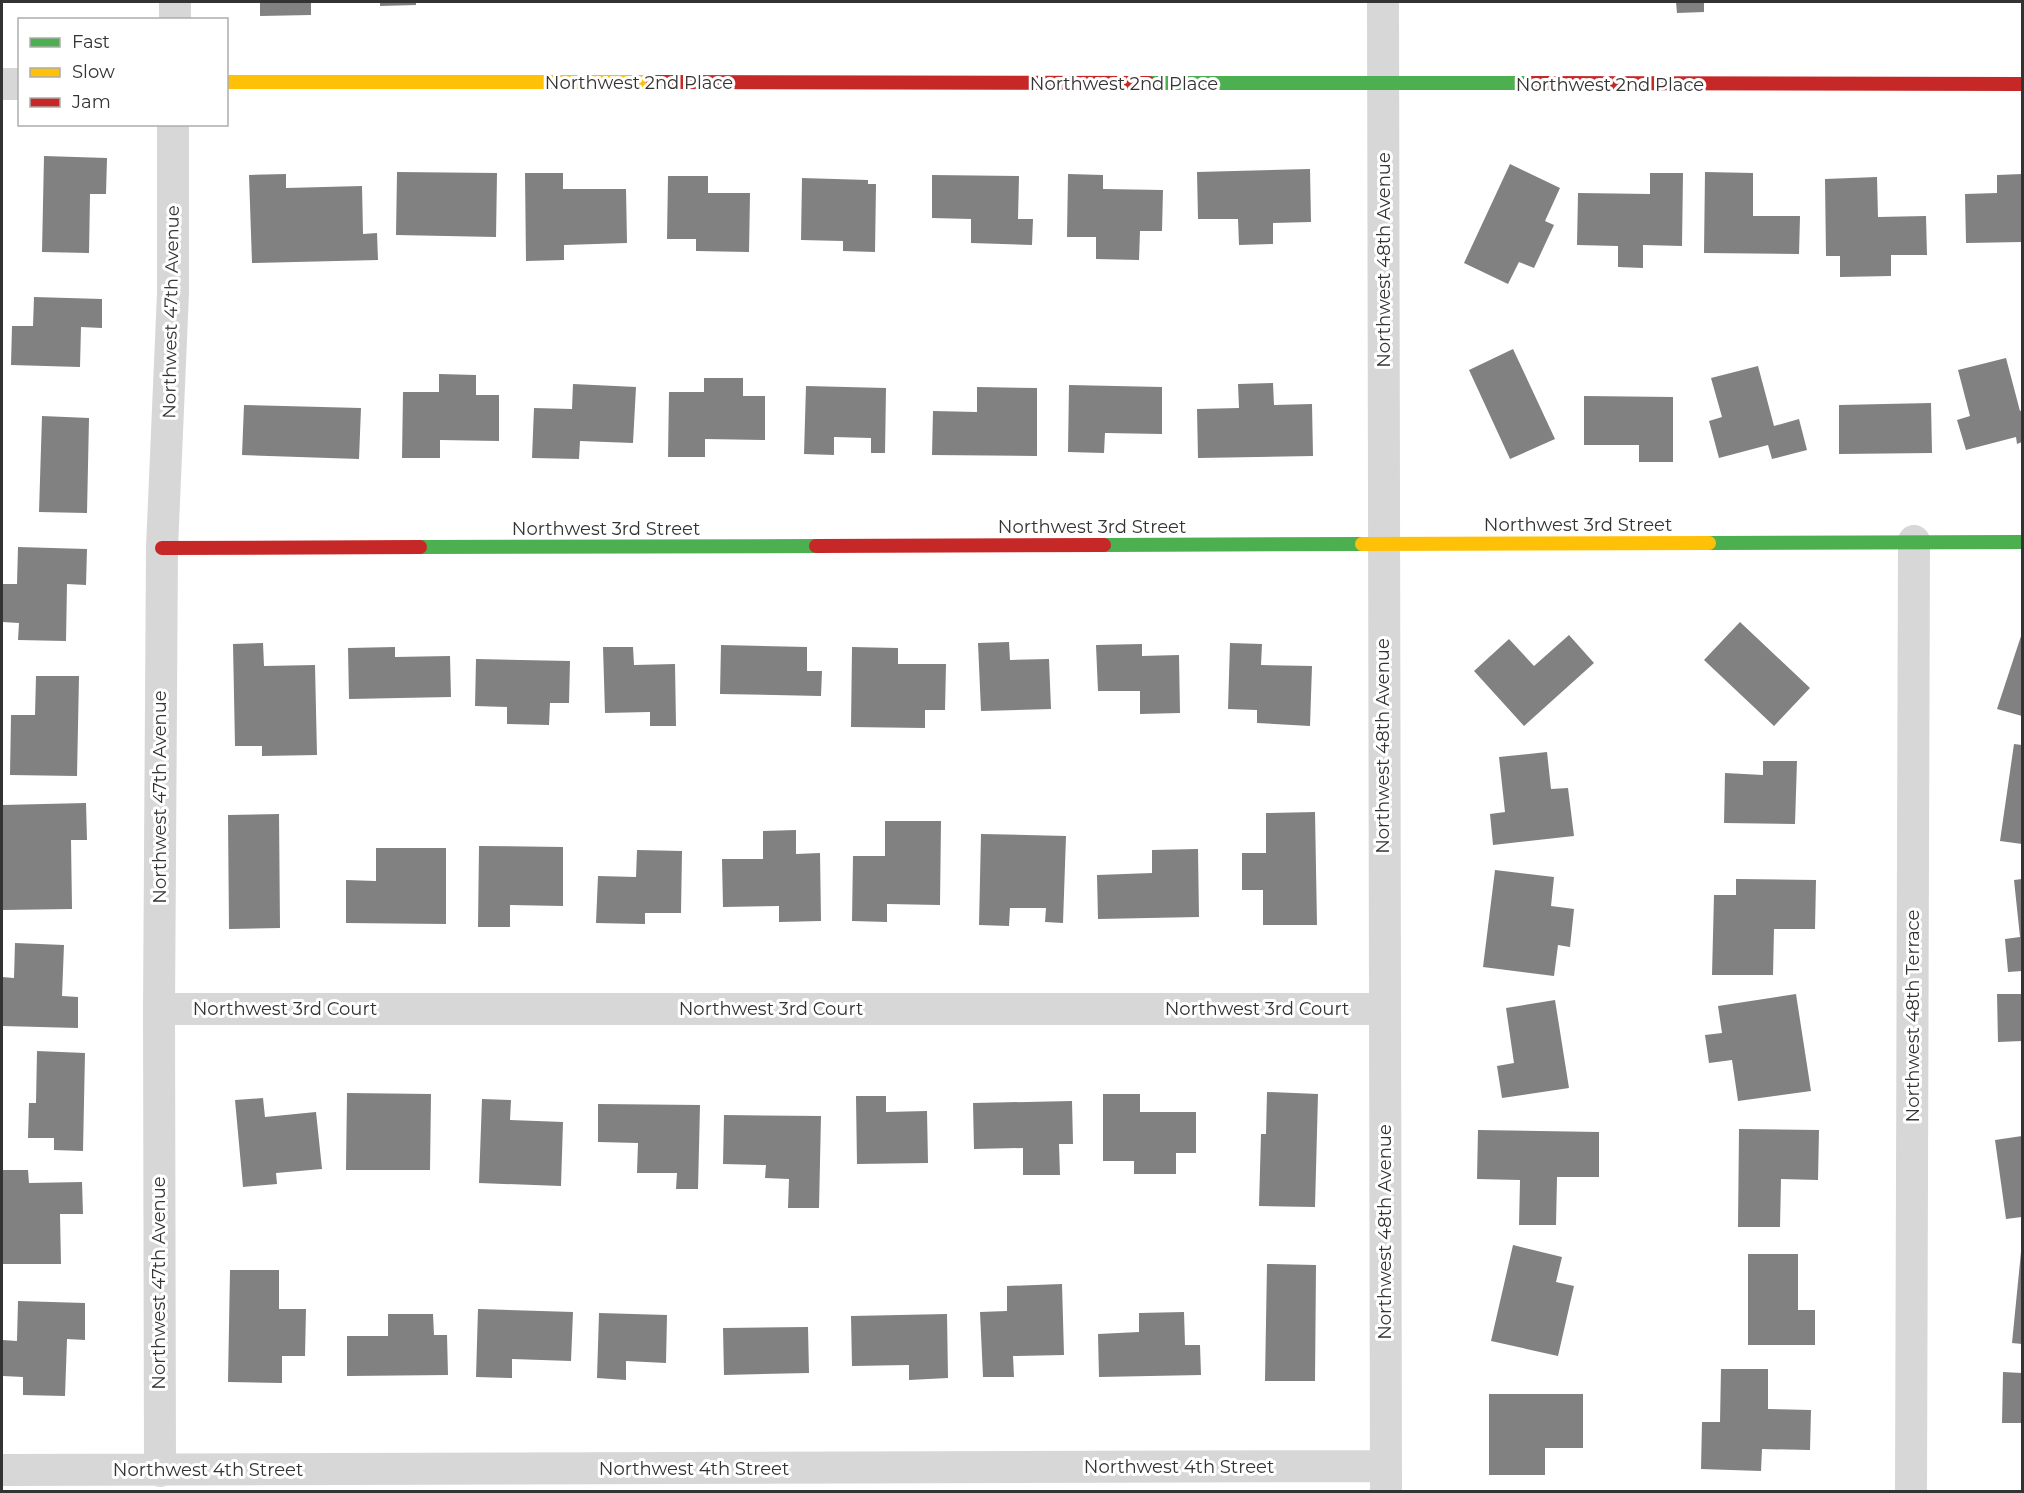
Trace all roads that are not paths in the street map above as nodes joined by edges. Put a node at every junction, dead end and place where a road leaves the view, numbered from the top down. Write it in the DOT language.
graph roads {
  1 [pos="175,2"];
  2 [pos="1383,2"];
  3 [pos="175,18"];
  4 [pos="228,82"];
  5 [pos="2,84"];
  6 [pos="18,84"];
  7 [pos="2022,84"];
  8 [pos="1385,85"];
  9 [pos="174,126"];
  10 [pos="1914,541"];
  11 [pos="2022,542"];
  12 [pos="1383,545"];
  13 [pos="162,548"];
  14 [pos="159,1009"];
  15 [pos="1384,1009"];
  16 [pos="2,1470"];
  17 [pos="160,1471"];
  18 [pos="1386,1479"];
  19 [pos="1911,1491"];
  1 -- 3 [label="street"];
  2 -- 8 [label="street, Northwest 48th Avenue"];
  4 -- 8 [label="street, Northwest 2nd Place"];
  5 -- 6 [label="street"];
  7 -- 8 [label="street, Northwest 2nd Place"];
  8 -- 12 [label="street, Northwest 48th Avenue"];
  9 -- 13 [label="street, Northwest 47th Avenue"];
  10 -- 11 [label="street, Northwest 3rd Street"];
  10 -- 12 [label="street, Northwest 3rd Street"];
  10 -- 19 [label="street, Northwest 48th Terrace"];
  12 -- 13 [label="street, Northwest 3rd Street"];
  12 -- 15 [label="street, Northwest 48th Avenue"];
  13 -- 14 [label="street, Northwest 47th Avenue"];
  14 -- 15 [label="street, Northwest 3rd Court"];
  14 -- 17 [label="street, Northwest 47th Avenue"];
  15 -- 18 [label="street, Northwest 48th Avenue"];
  16 -- 17 [label="street, Northwest 4th Street"];
  17 -- 18 [label="street, Northwest 4th Street"];
}
